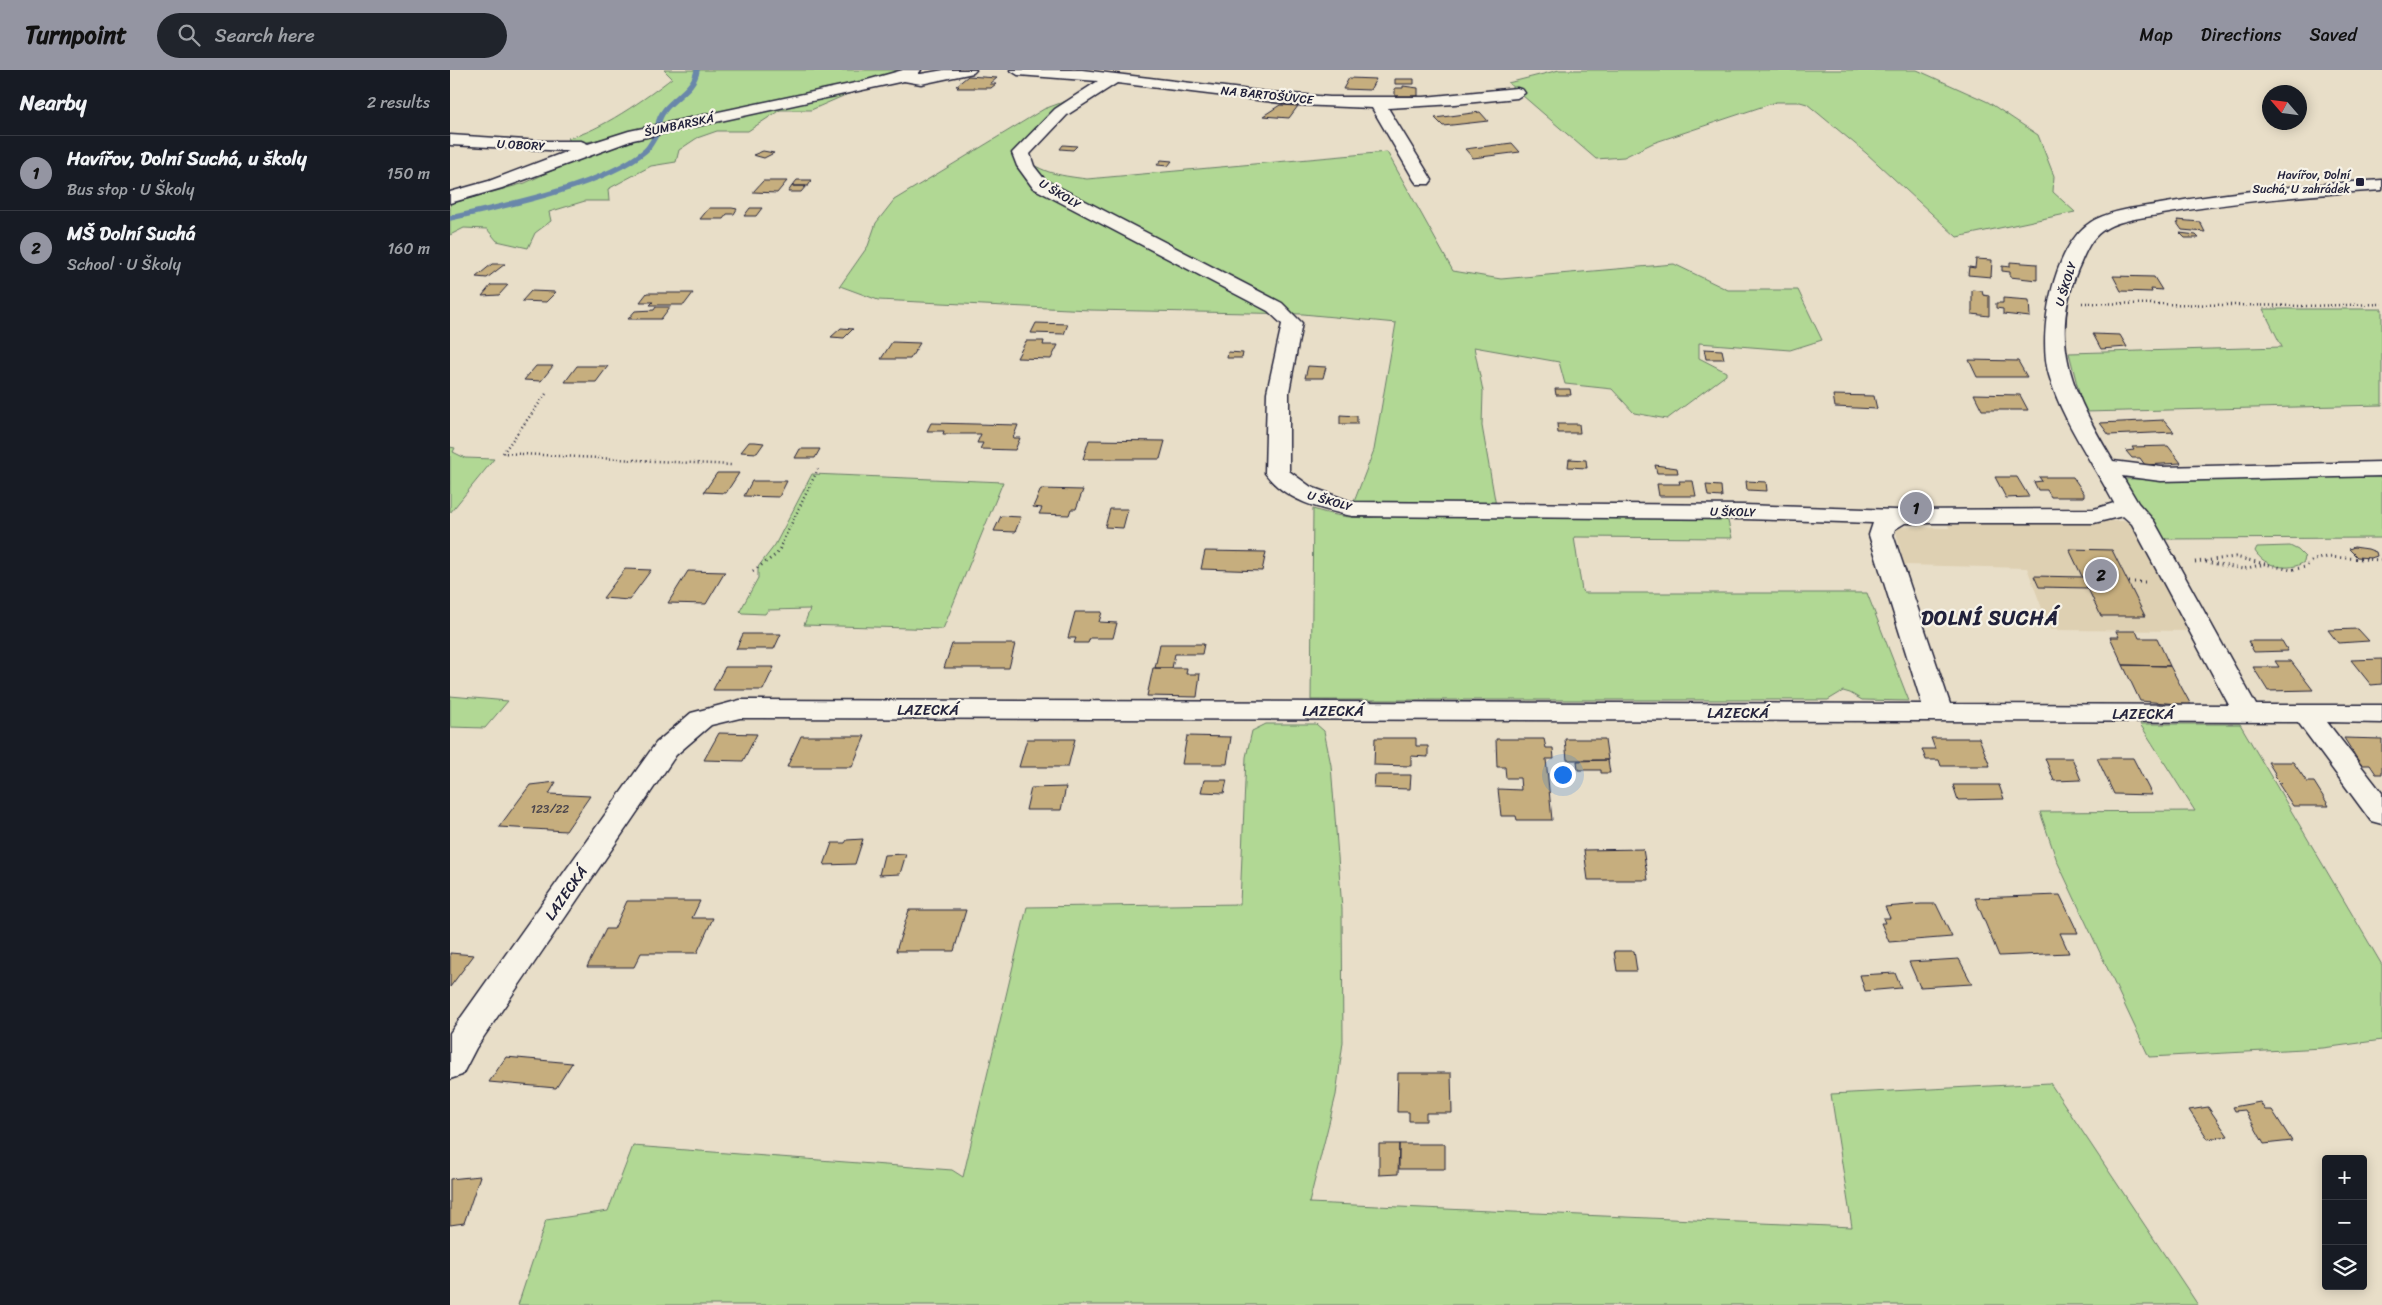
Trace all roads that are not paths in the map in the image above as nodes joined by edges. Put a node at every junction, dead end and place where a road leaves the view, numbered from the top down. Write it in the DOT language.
graph roads {
  1 [pos="968,70"];
  2 [pos="1018,70"];
  3 [pos="908,73"];
  4 [pos="1112,79"];
  5 [pos="1517,93"];
  6 [pos="1376,103"];
  7 [pos="450,140"];
  8 [pos="593,146"];
  9 [pos="1423,180"];
  10 [pos="2382,185"];
  11 [pos="450,198"];
  12 [pos="2107,468"];
  13 [pos="2382,469"];
  14 [pos="2128,506"];
  15 [pos="1896,518"];
  16 [pos="1939,713"];
  17 [pos="2382,714"];
  18 [pos="2248,715"];
  19 [pos="2307,715"];
  20 [pos="2382,814"];
  21 [pos="454,1050"];
  1 -- 3 [label="street"];
  2 -- 4 [label="street, NA BARTOŠŮVCE"];
  3 -- 8 [label="street, ŠUMBARSKÁ"];
  4 -- 6 [label="street, NA BARTOŠŮVCE"];
  4 -- 15 [label="street, U ŠKOLY"];
  5 -- 6 [label="street, NA BARTOŠŮVCE"];
  6 -- 9 [label="street"];
  7 -- 8 [label="street, U OBORY"];
  8 -- 11 [label="street, ŠUMBARSKÁ"];
  10 -- 12 [label="street, U ŠKOLY"];
  12 -- 13 [label="street"];
  12 -- 14 [label="street, U ŠKOLY"];
  14 -- 15 [label="street, U ŠKOLY"];
  14 -- 18 [label="street"];
  15 -- 16 [label="street"];
  16 -- 18 [label="street, LAZECKÁ"];
  16 -- 21 [label="street, LAZECKÁ"];
  17 -- 19 [label="street, LAZECKÁ"];
  18 -- 19 [label="street, LAZECKÁ"];
  19 -- 20 [label="street"];
}
